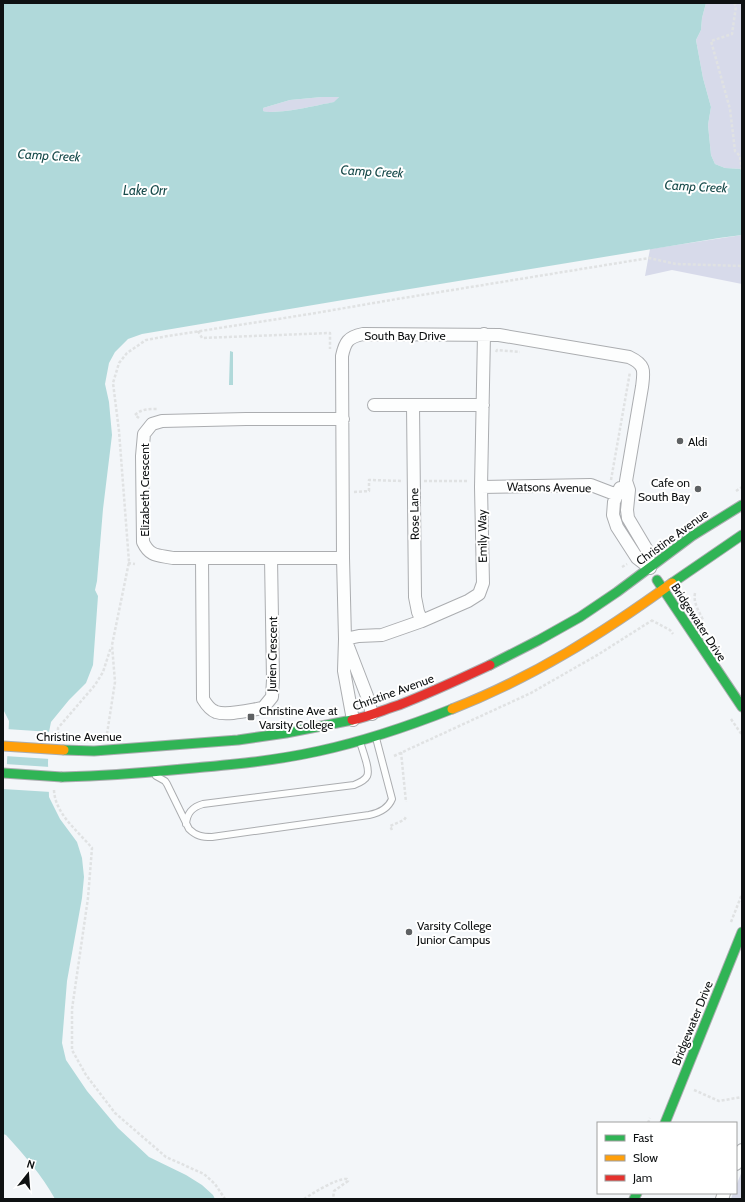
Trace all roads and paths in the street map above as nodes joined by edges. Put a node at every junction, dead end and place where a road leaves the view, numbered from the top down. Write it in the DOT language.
graph roads {
  1 [pos="734,3"];
  2 [pos="742,172"];
  3 [pos="742,266"];
  4 [pos="198,331"];
  5 [pos="484,334"];
  6 [pos="330,352"];
  7 [pos="520,352"];
  8 [pos="496,354"];
  9 [pos="625,370"];
  10 [pos="374,405"];
  11 [pos="413,405"];
  12 [pos="483,405"];
  13 [pos="162,409"];
  14 [pos="139,418"];
  15 [pos="343,419"];
  16 [pos="408,480"];
  17 [pos="420,481"];
  18 [pos="626,481"];
  19 [pos="476,484"];
  20 [pos="613,490"];
  21 [pos="354,492"];
  22 [pos="742,505"];
  23 [pos="742,535"];
  24 [pos="202,558"];
  25 [pos="271,558"];
  26 [pos="343,558"];
  27 [pos="622,562"];
  28 [pos="128,564"];
  29 [pos="135,564"];
  30 [pos="650,568"];
  31 [pos="618,574"];
  32 [pos="663,589"];
  33 [pos="422,621"];
  34 [pos="345,639"];
  35 [pos="112,645"];
  36 [pos="742,708"];
  37 [pos="374,725"];
  38 [pos="58,728"];
  39 [pos="357,730"];
  40 [pos="107,734"];
  41 [pos="3,746"];
  42 [pos="394,756"];
  43 [pos="3,773"];
  44 [pos="149,773"];
  45 [pos="54,798"];
  46 [pos="406,802"];
  47 [pos="406,817"];
  48 [pos="186,824"];
  49 [pos="392,830"];
  50 [pos="742,932"];
  51 [pos="694,1090"];
  52 [pos="742,1097"];
  53 [pos="665,1122"];
  54 [pos="742,1150"];
  55 [pos="737,1162"];
  56 [pos="225,1199"];
  57 [pos="304,1199"];
  58 [pos="333,1199"];
  1 -- 2 [label="path"];
  3 -- 4 [label="path"];
  4 -- 6 [label="path"];
  4 -- 28 [label="path"];
  5 -- 12 [label="street, Emily Way"];
  5 -- 15 [label="street, South Bay Drive"];
  5 -- 18 [label="street, South Bay Drive"];
  7 -- 8 [label="path"];
  9 -- 20 [label="path"];
  10 -- 11 [label="street"];
  11 -- 12 [label="street"];
  11 -- 33 [label="street, Rose Lane"];
  12 -- 19 [label="street, Emily Way"];
  13 -- 14 [label="path"];
  15 -- 24 [label="street, Elizabeth Crescent"];
  15 -- 26 [label="street, South Bay Drive"];
  16 -- 21 [label="path"];
  17 -- 19 [label="path"];
  18 -- 20 [label="street, South Bay Drive"];
  18 -- 30 [label="street, South Bay Drive"];
  19 -- 20 [label="street, Watsons Avenue"];
  19 -- 33 [label="street, Emily Way"];
  20 -- 30 [label="street, South Bay Drive"];
  22 -- 30 [label="main road, Christine Avenue"];
  23 -- 32 [label="main road, Christine Avenue"];
  24 -- 25 [label="street, Elizabeth Crescent"];
  24 -- 25 [label="street, Jurien Crescent"];
  25 -- 26 [label="street, Elizabeth Crescent"];
  26 -- 34 [label="street, South Bay Drive"];
  27 -- 31 [label="path"];
  28 -- 29 [label="path"];
  28 -- 35 [label="path"];
  30 -- 32 [label="main road, Bridgewater Drive"];
  30 -- 37 [label="main road, Christine Avenue"];
  32 -- 36 [label="main road, Bridgewater Drive"];
  32 -- 37 [label="main road, Christine Avenue"];
  33 -- 34 [label="street, Emily Way"];
  34 -- 37 [label="street, South Bay Drive"];
  34 -- 39 [label="street, South Bay Drive"];
  35 -- 38 [label="path"];
  35 -- 40 [label="path"];
  37 -- 39 [label="main road, Christine Avenue"];
  37 -- 39 [label="main road, Christine Avenue"];
  37 -- 48 [label="lane"];
  39 -- 41 [label="main road, Christine Avenue, bridge"];
  39 -- 44 [label="main road, Christine Avenue"];
  39 -- 48 [label="lane"];
  42 -- 46 [label="path"];
  43 -- 44 [label="main road, Christine Avenue, bridge"];
  44 -- 48 [label="lane"];
  45 -- 56 [label="path"];
  47 -- 49 [label="path"];
  50 -- 53 [label="main road, Bridgewater Drive"];
  51 -- 52 [label="path"];
  54 -- 55 [label="street"];
  57 -- 58 [label="path"];
}
